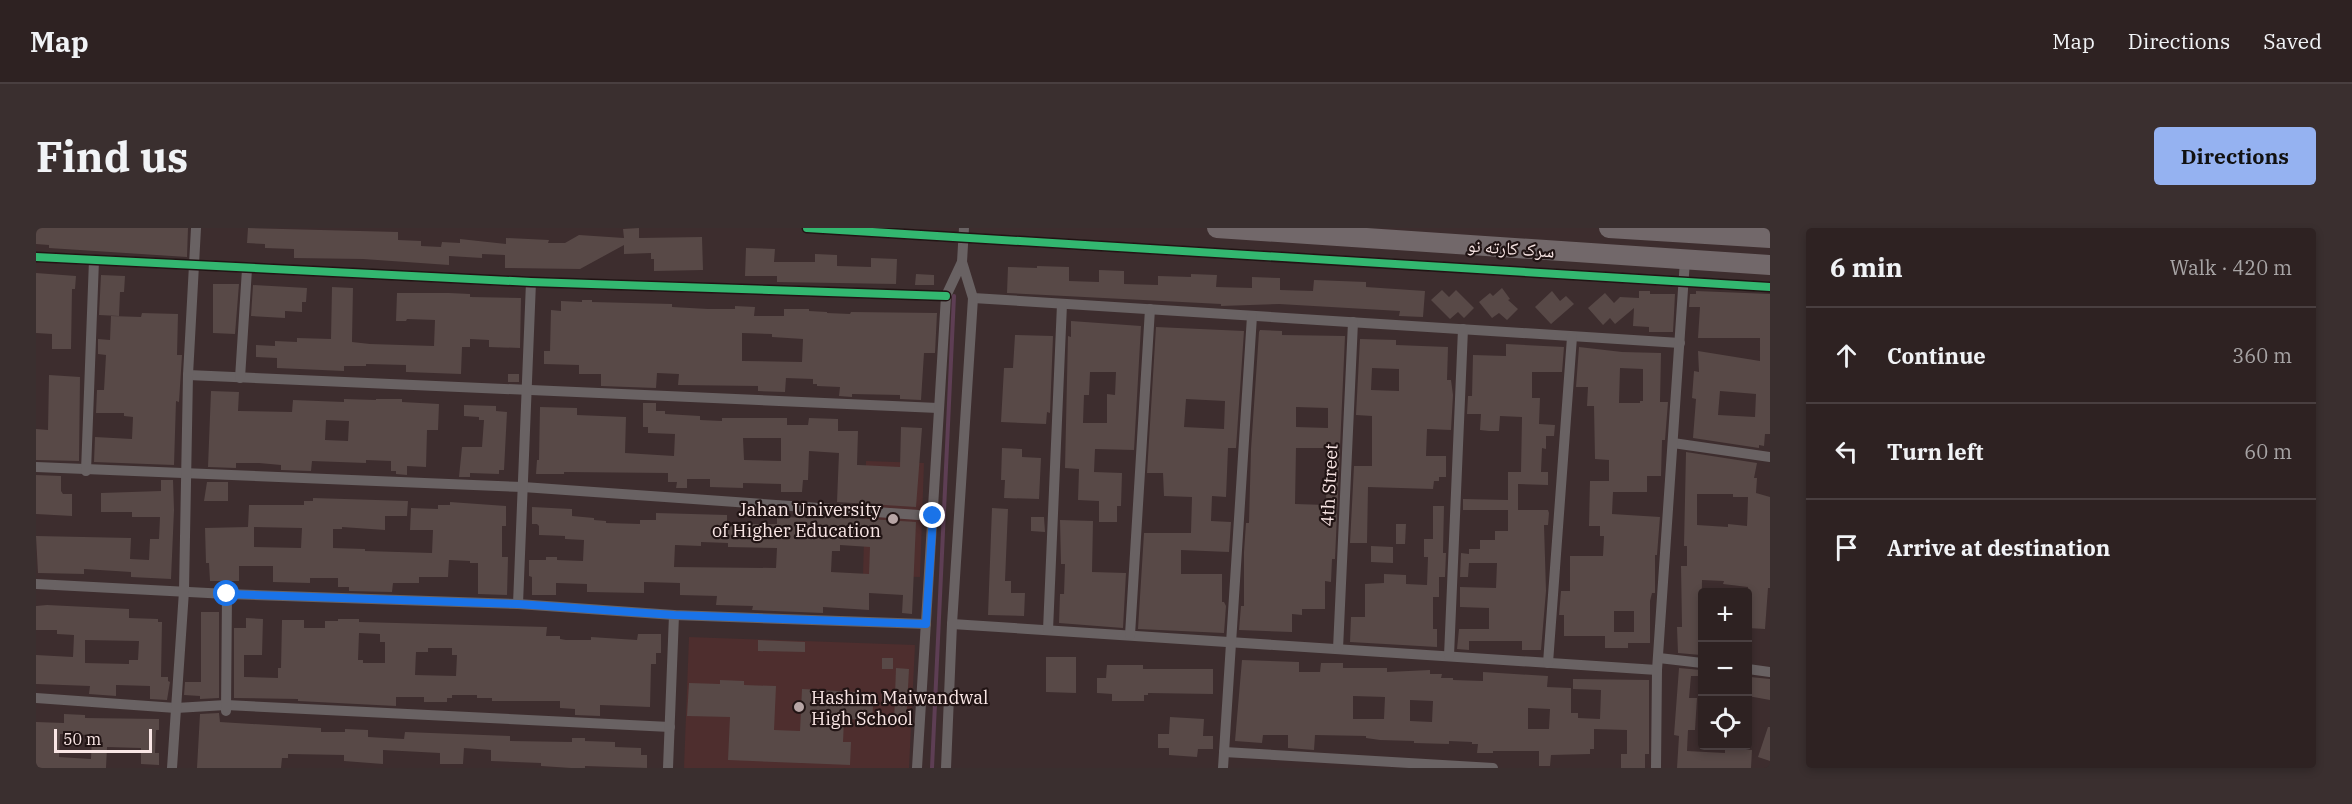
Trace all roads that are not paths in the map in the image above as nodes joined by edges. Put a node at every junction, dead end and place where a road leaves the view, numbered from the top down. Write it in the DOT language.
graph roads {
  1 [pos="196,228"];
  2 [pos="807,228"];
  3 [pos="1216,228"];
  4 [pos="1609,228"];
  5 [pos="1670,230"];
  6 [pos="964,234"];
  7 [pos="1770,238"];
  8 [pos="36,257"];
  9 [pos="94,260"];
  10 [pos="1685,260"];
  11 [pos="962,262"];
  12 [pos="193,265"];
  13 [pos="1770,265"];
  14 [pos="247,269"];
  15 [pos="531,282"];
  16 [pos="1684,283"];
  17 [pos="1770,287"];
  18 [pos="946,296"];
  19 [pos="973,298"];
  20 [pos="1062,304"];
  21 [pos="1150,309"];
  22 [pos="1252,316"];
  23 [pos="1353,322"];
  24 [pos="1463,329"];
  25 [pos="1572,336"];
  26 [pos="1680,343"];
  27 [pos="188,375"];
  28 [pos="240,378"];
  29 [pos="528,390"];
  30 [pos="938,408"];
  31 [pos="1673,443"];
  32 [pos="1770,457"];
  33 [pos="36,467"];
  34 [pos="86,471"];
  35 [pos="187,473"];
  36 [pos="523,487"];
  37 [pos="933,516"];
  38 [pos="36,584"];
  39 [pos="184,591"];
  40 [pos="227,594"];
  41 [pos="518,604"];
  42 [pos="674,615"];
  43 [pos="926,624"];
  44 [pos="952,624"];
  45 [pos="1048,630"];
  46 [pos="1130,635"];
  47 [pos="1231,642"];
  48 [pos="1338,649"];
  49 [pos="1449,656"];
  50 [pos="1659,658"];
  51 [pos="1548,663"];
  52 [pos="1698,663"];
  53 [pos="1658,670"];
  54 [pos="1752,670"];
  55 [pos="1770,672"];
  56 [pos="36,698"];
  57 [pos="176,708"];
  58 [pos="226,708"];
  59 [pos="670,727"];
  60 [pos="1224,752"];
  61 [pos="172,768"];
  62 [pos="668,768"];
  63 [pos="917,768"];
  64 [pos="946,768"];
  65 [pos="1223,768"];
  66 [pos="1492,768"];
  67 [pos="1656,768"];
  1 -- 12 [label="street"];
  2 -- 6 [label="street"];
  3 -- 10 [label="highway, سرک کارته نو"];
  4 -- 5 [label="highway"];
  5 -- 7 [label="highway"];
  6 -- 11 [label="street"];
  6 -- 16 [label="street"];
  8 -- 9 [label="street"];
  9 -- 12 [label="street"];
  9 -- 34 [label="street"];
  10 -- 13 [label="highway, سرک کارته نو"];
  10 -- 16 [label="street"];
  11 -- 18 [label="street"];
  11 -- 19 [label="street"];
  12 -- 14 [label="street"];
  12 -- 27 [label="street"];
  14 -- 15 [label="street"];
  14 -- 28 [label="street"];
  15 -- 18 [label="street"];
  15 -- 29 [label="street"];
  16 -- 17 [label="street"];
  16 -- 26 [label="street"];
  18 -- 30 [label="street"];
  19 -- 20 [label="street"];
  19 -- 44 [label="street"];
  20 -- 21 [label="street"];
  20 -- 45 [label="street"];
  21 -- 22 [label="street"];
  21 -- 46 [label="street"];
  22 -- 23 [label="street"];
  22 -- 47 [label="street"];
  23 -- 24 [label="street"];
  23 -- 48 [label="street, 4th Street"];
  24 -- 25 [label="street"];
  24 -- 49 [label="street"];
  25 -- 26 [label="street"];
  25 -- 51 [label="street"];
  26 -- 31 [label="street"];
  27 -- 28 [label="street"];
  27 -- 35 [label="street"];
  28 -- 29 [label="street"];
  29 -- 30 [label="street"];
  29 -- 36 [label="street"];
  30 -- 37 [label="street"];
  31 -- 32 [label="street"];
  31 -- 50 [label="street"];
  33 -- 34 [label="street"];
  34 -- 35 [label="street"];
  35 -- 36 [label="street"];
  35 -- 39 [label="street"];
  36 -- 37 [label="street"];
  36 -- 41 [label="street"];
  37 -- 43 [label="street"];
  38 -- 39 [label="street"];
  39 -- 40 [label="street"];
  39 -- 57 [label="street"];
  40 -- 41 [label="street"];
  40 -- 58 [label="street"];
  41 -- 42 [label="street"];
  42 -- 43 [label="street"];
  42 -- 59 [label="street"];
  43 -- 63 [label="street"];
  44 -- 45 [label="street"];
  44 -- 64 [label="street"];
  45 -- 46 [label="street"];
  46 -- 47 [label="street"];
  47 -- 48 [label="street"];
  47 -- 60 [label="street"];
  48 -- 49 [label="street"];
  49 -- 51 [label="street"];
  50 -- 52 [label="street"];
  50 -- 53 [label="street"];
  51 -- 53 [label="street"];
  53 -- 67 [label="street"];
  54 -- 55 [label="street"];
  56 -- 57 [label="street"];
  57 -- 58 [label="street"];
  57 -- 61 [label="street"];
  58 -- 59 [label="street"];
  59 -- 62 [label="street"];
  60 -- 65 [label="street"];
  60 -- 66 [label="street"];
}
